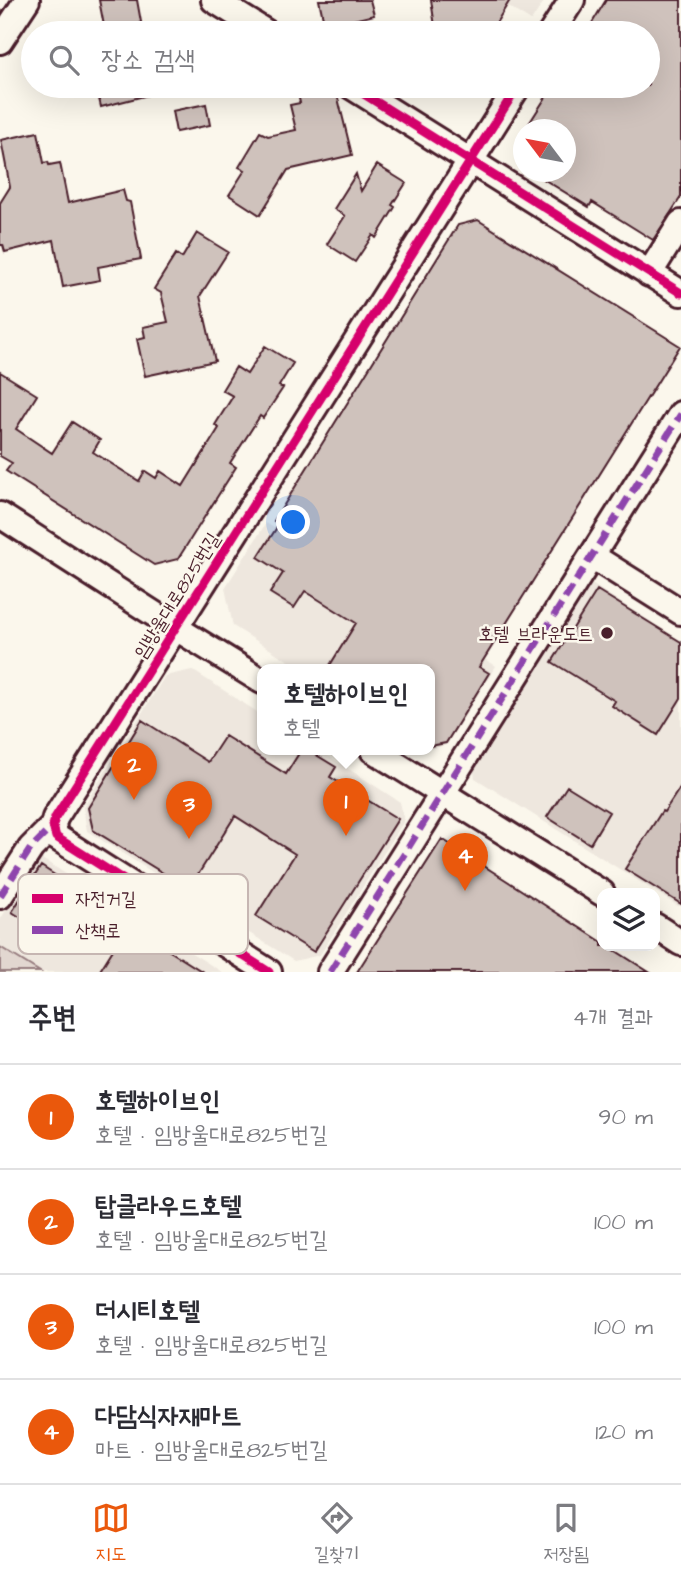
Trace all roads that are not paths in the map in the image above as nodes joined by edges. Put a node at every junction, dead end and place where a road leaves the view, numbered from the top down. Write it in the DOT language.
graph roads {
  1 [pos="27,0"];
  2 [pos="214,0"];
  3 [pos="572,0"];
  4 [pos="248,21"];
  5 [pos="559,21"];
  6 [pos="0,41"];
  7 [pos="370,98"];
  8 [pos="510,98"];
  9 [pos="470,160"];
  10 [pos="681,223"];
  11 [pos="649,274"];
  12 [pos="681,293"];
  13 [pos="681,414"];
  14 [pos="0,515"];
  15 [pos="592,556"];
  16 [pos="681,611"];
  17 [pos="176,628"];
  18 [pos="257,678"];
  19 [pos="381,755"];
  20 [pos="442,793"];
  21 [pos="53,826"];
  22 [pos="114,874"];
  23 [pos="597,889"];
  24 [pos="0,896"];
  25 [pos="660,929"];
  26 [pos="681,943"];
  27 [pos="241,954"];
  28 [pos="269,972"];
  29 [pos="330,972"];
  1 -- 6 [label="street"];
  2 -- 4 [label="street"];
  3 -- 5 [label="street"];
  7 -- 9 [label="street"];
  8 -- 9 [label="street, 임방울대로825번길"];
  9 -- 11 [label="street"];
  9 -- 17 [label="street, 임방울대로825번길"];
  10 -- 11 [label="street"];
  11 -- 12 [label="street"];
  13 -- 15 [label="street"];
  14 -- 17 [label="street, 임방울대로825번길"];
  15 -- 16 [label="street"];
  15 -- 20 [label="street"];
  17 -- 18 [label="street, 임방울대로825번길"];
  17 -- 21 [label="street, 임방울대로825번길"];
  19 -- 20 [label="street"];
  20 -- 23 [label="street"];
  20 -- 29 [label="street"];
  21 -- 22 [label="street"];
  21 -- 24 [label="street, 임방울대로825번길"];
  25 -- 26 [label="street"];
  27 -- 28 [label="street"];
}
